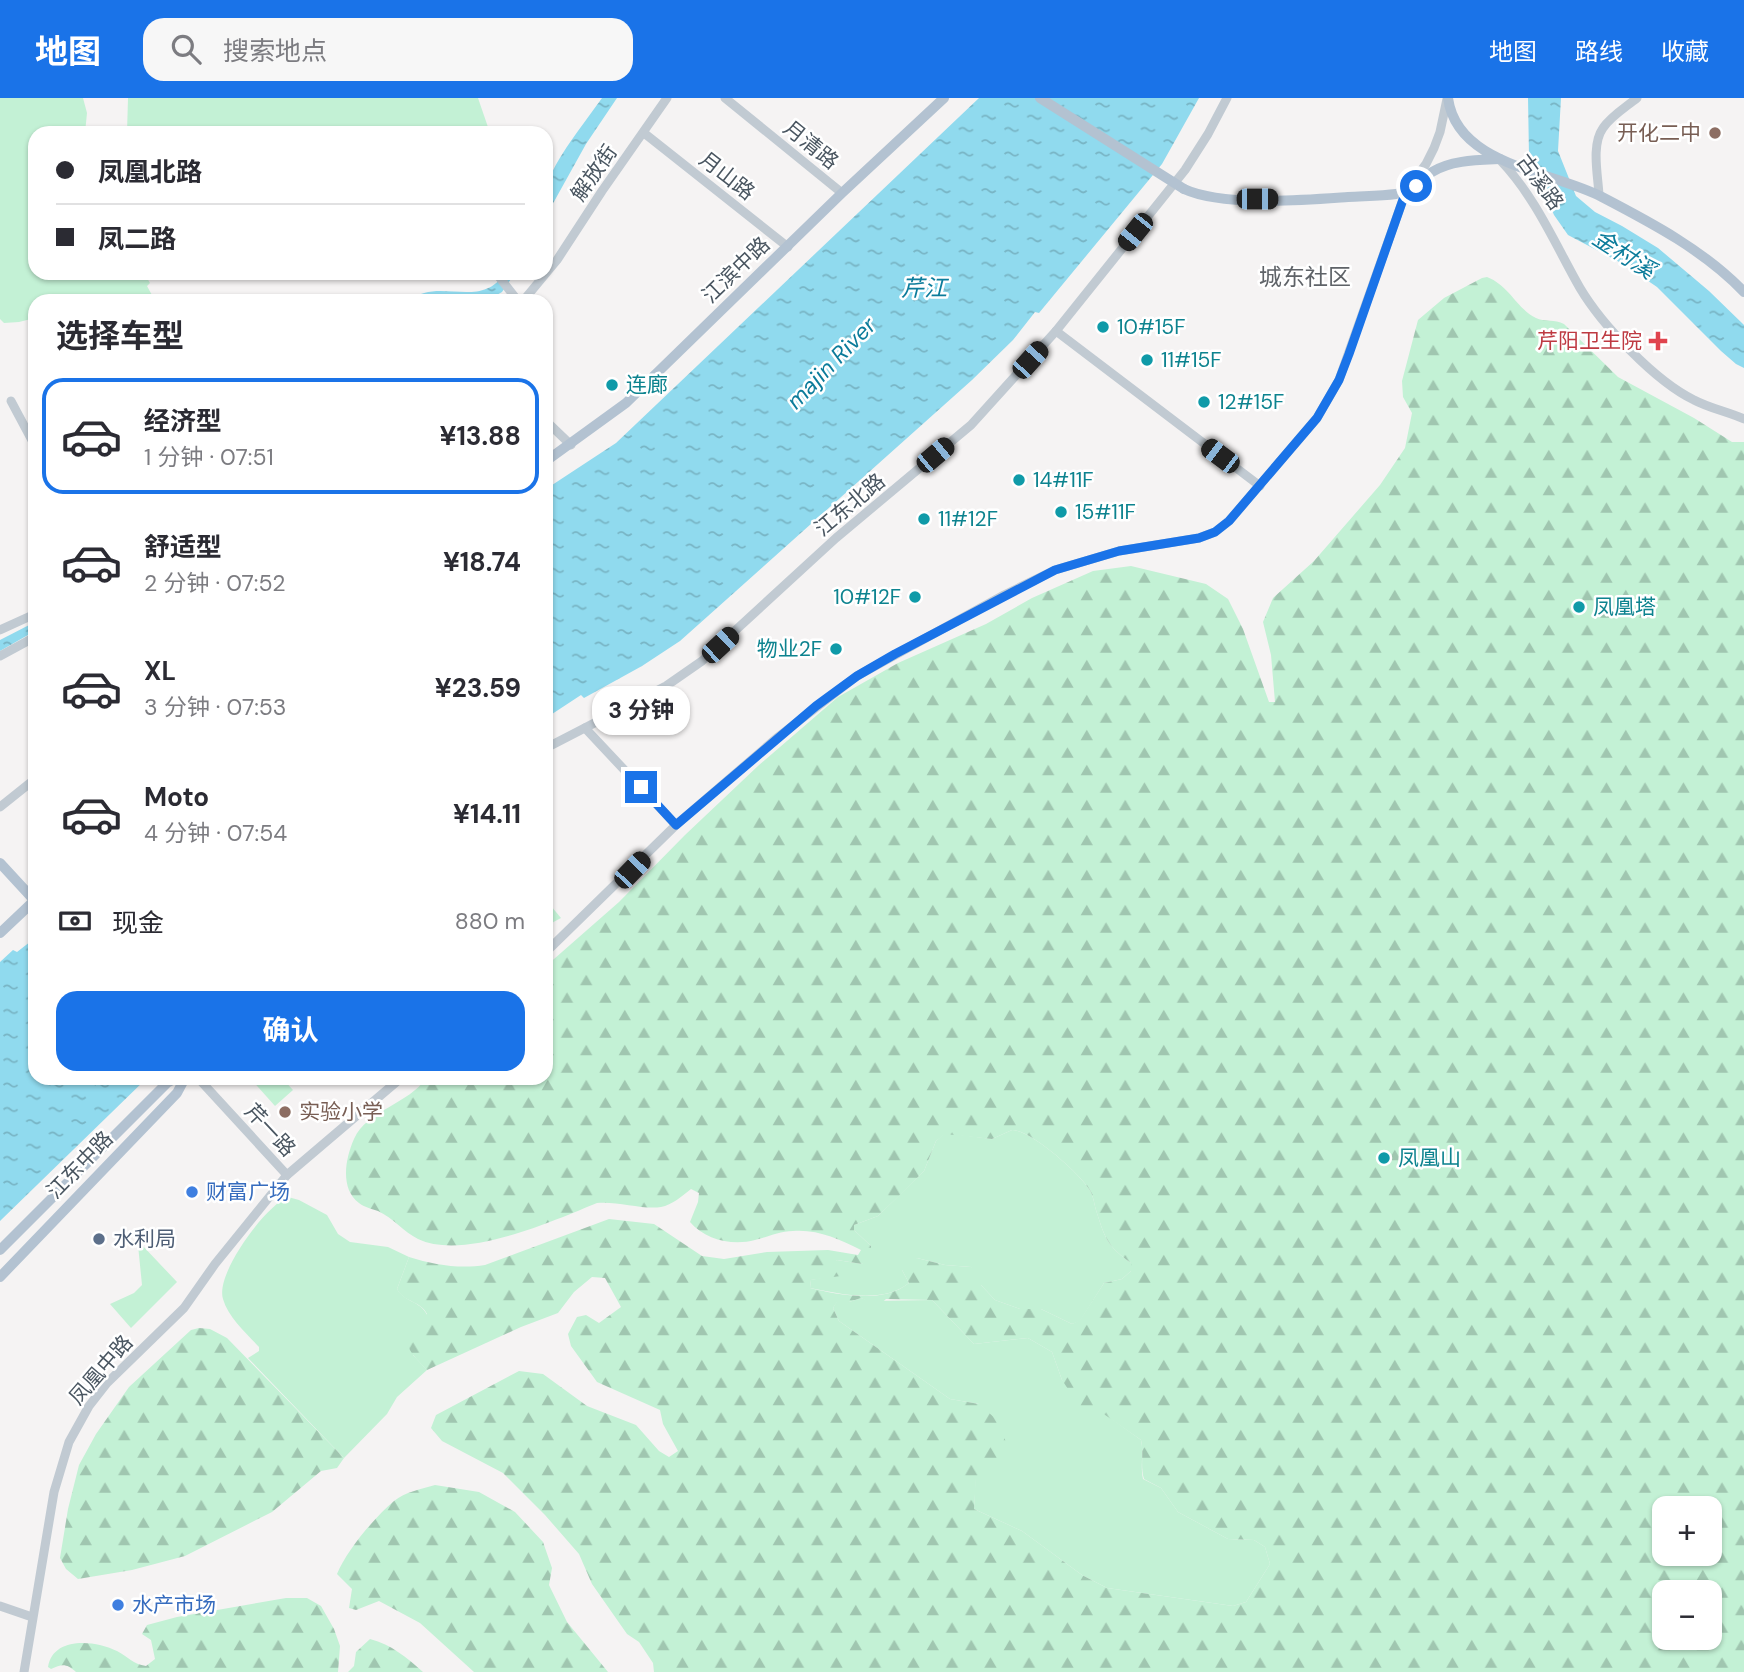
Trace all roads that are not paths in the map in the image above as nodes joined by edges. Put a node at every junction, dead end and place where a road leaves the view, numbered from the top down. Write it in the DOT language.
graph roads {
  1 [pos="667,98"];
  2 [pos="725,98"];
  3 [pos="944,98"];
  4 [pos="1040,98"];
  5 [pos="1227,98"];
  6 [pos="1637,98"];
  7 [pos="1447,99"];
  8 [pos="644,133"];
  9 [pos="1500,159"];
  10 [pos="1406,191"];
  11 [pos="842,193"];
  12 [pos="1599,195"];
  13 [pos="788,247"];
  14 [pos="553,265"];
  15 [pos="500,280"];
  16 [pos="539,280"];
  17 [pos="1744,292"];
  18 [pos="512,294"];
  19 [pos="527,294"];
  20 [pos="1056,331"];
  21 [pos="11,401"];
  22 [pos="1744,419"];
  23 [pos="553,428"];
  24 [pos="28,433"];
  25 [pos="570,445"];
  26 [pos="553,456"];
  27 [pos="1260,486"];
  28 [pos="28,617"];
  29 [pos="0,630"];
  30 [pos="28,641"];
  31 [pos="0,656"];
  32 [pos="585,728"];
  33 [pos="553,744"];
  34 [pos="28,785"];
  35 [pos="0,807"];
  36 [pos="676,825"];
  37 [pos="0,863"];
  38 [pos="28,893"];
  39 [pos="28,907"];
  40 [pos="0,933"];
  41 [pos="553,945"];
  42 [pos="165,1085"];
  43 [pos="181,1085"];
  44 [pos="204,1085"];
  45 [pos="393,1085"];
  46 [pos="287,1175"];
  47 [pos="0,1250"];
  48 [pos="0,1277"];
  49 [pos="0,1606"];
  50 [pos="32,1617"];
  51 [pos="24,1672"];
  1 -- 8 [label="street, 解放街"];
  2 -- 11 [label="street, 月清路"];
  3 -- 11 [label="main road, 江滨中路"];
  4 -- 10 [label="main road, 古溪路, bridge"];
  5 -- 20 [label="street, 江东北路"];
  6 -- 12 [label="street"];
  7 -- 9 [label="main road"];
  7 -- 10 [label="street"];
  8 -- 13 [label="street, 月山路"];
  8 -- 14 [label="street, 解放街"];
  9 -- 10 [label="main road, 古溪路"];
  9 -- 12 [label="main road"];
  9 -- 22 [label="street, 古溪路"];
  10 -- 27 [label="street"];
  11 -- 13 [label="main road, 江滨中路"];
  12 -- 17 [label="main road"];
  13 -- 25 [label="main road, 江滨中路"];
  15 -- 18 [label="street"];
  16 -- 19 [label="street, 解放街"];
  20 -- 27 [label="street"];
  20 -- 32 [label="street, 江东北路"];
  21 -- 24 [label="street"];
  23 -- 25 [label="street"];
  25 -- 26 [label="main road, 江滨中路"];
  27 -- 36 [label="street"];
  28 -- 29 [label="street"];
  30 -- 31 [label="street"];
  32 -- 33 [label="street, 江东北路"];
  32 -- 36 [label="street"];
  34 -- 35 [label="street"];
  36 -- 41 [label="street"];
  37 -- 38 [label="main road"];
  39 -- 40 [label="main road"];
  42 -- 47 [label="main road, 江东中路"];
  43 -- 48 [label="main road, 江东中路"];
  44 -- 46 [label="street, 芹一路"];
  45 -- 46 [label="street, 凤凰中路"];
  46 -- 50 [label="street, 凤凰中路"];
  49 -- 50 [label="street"];
  50 -- 51 [label="street"];
}
